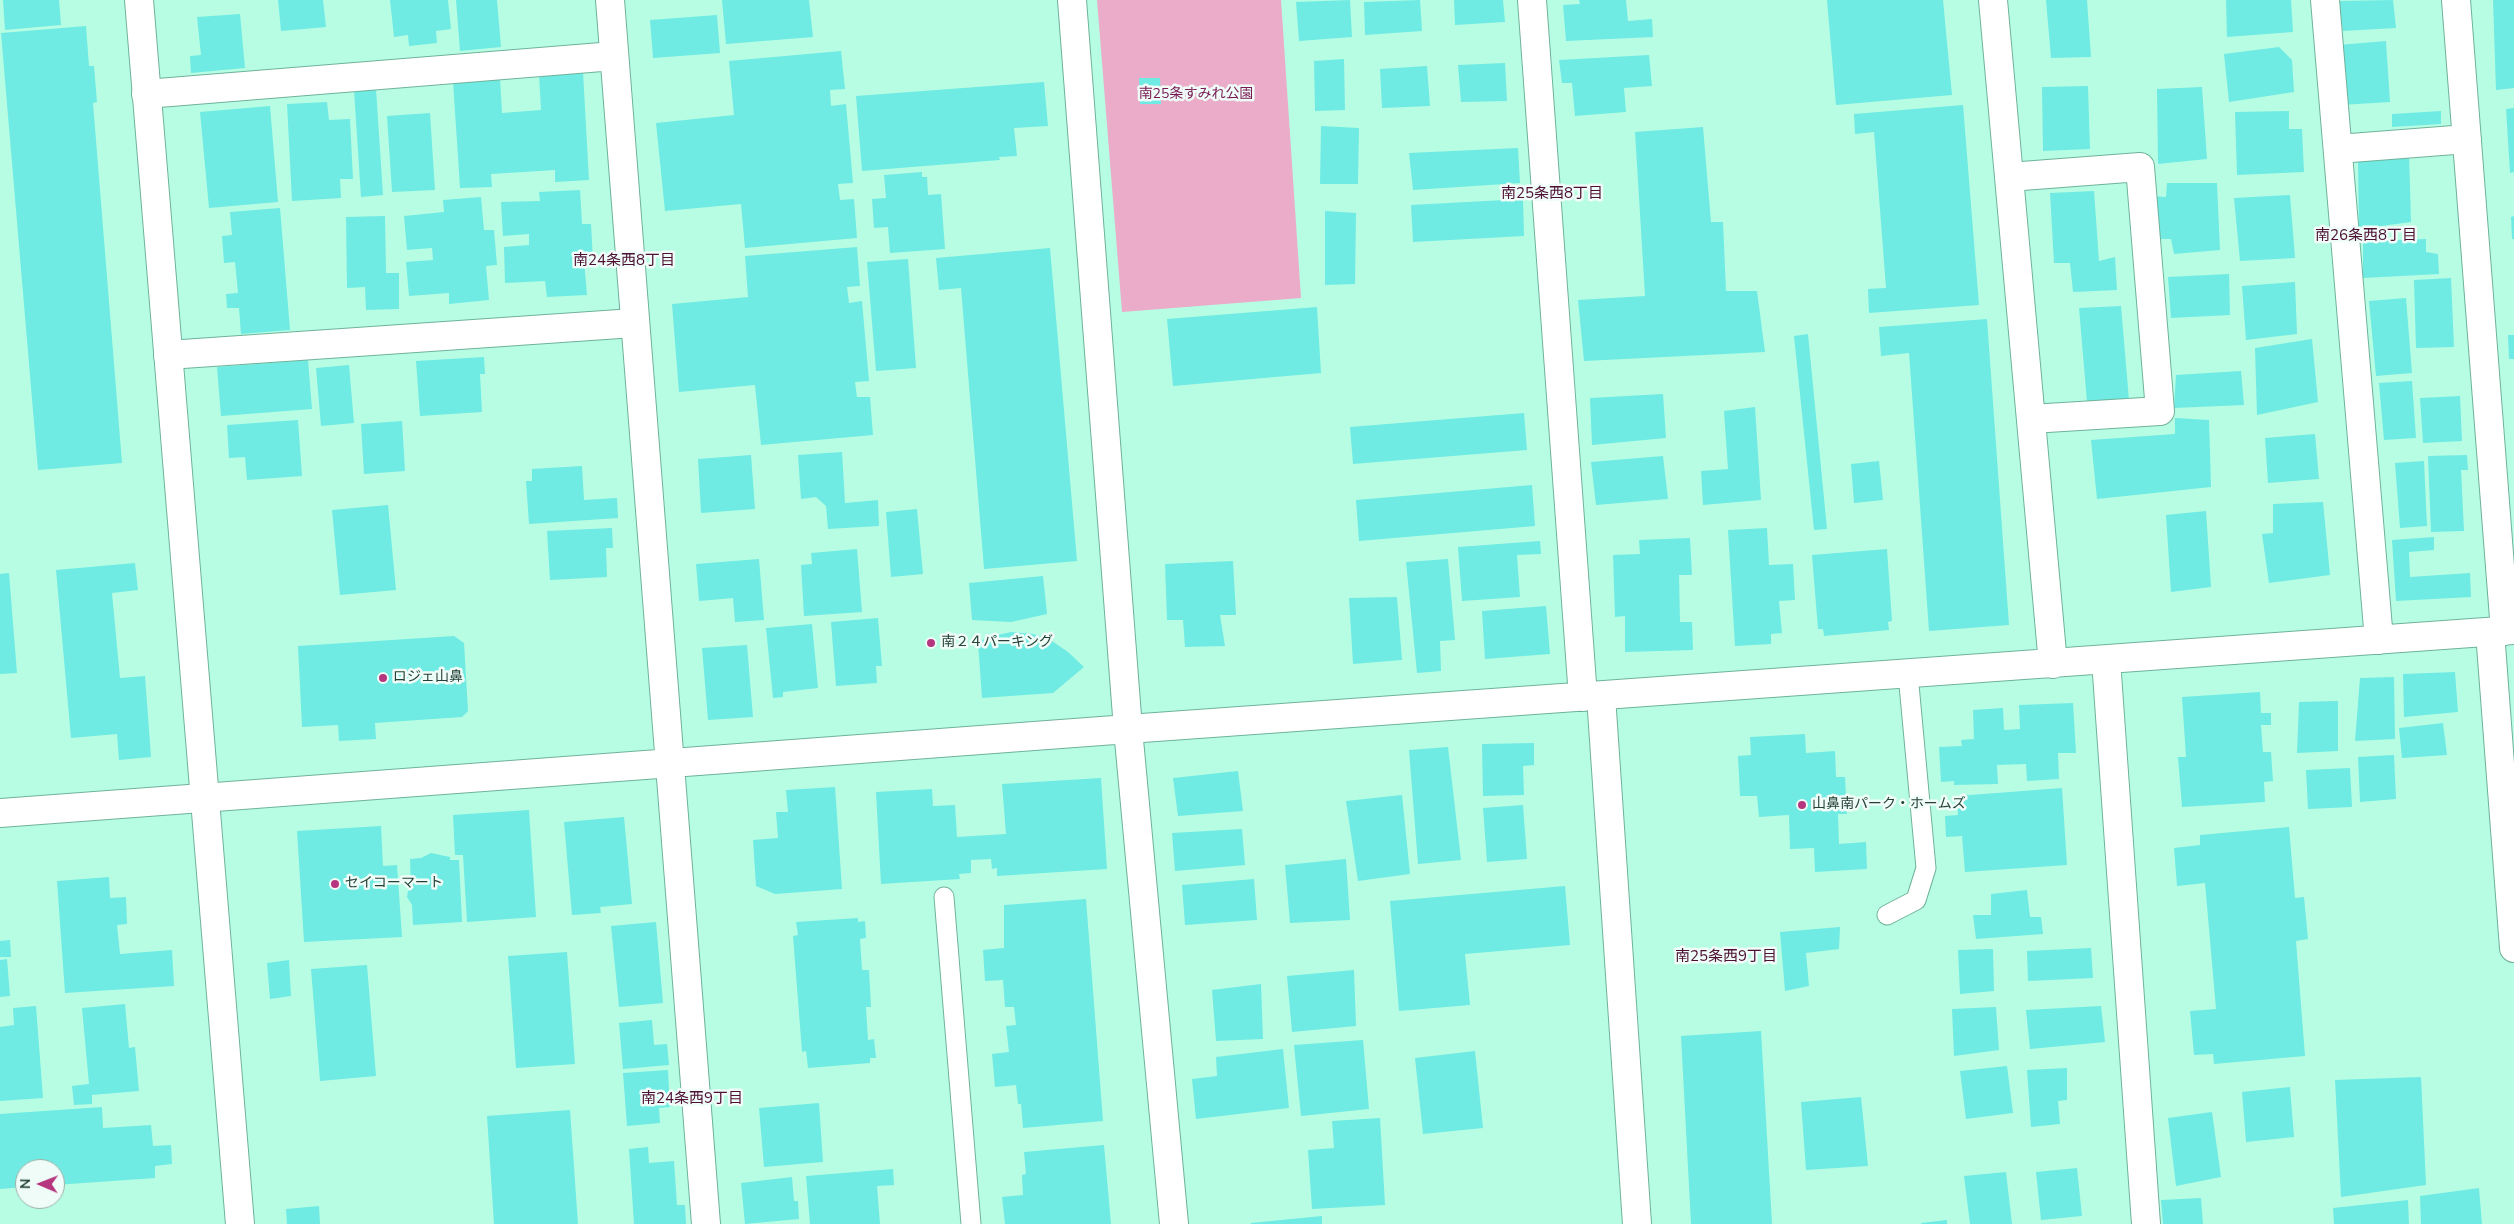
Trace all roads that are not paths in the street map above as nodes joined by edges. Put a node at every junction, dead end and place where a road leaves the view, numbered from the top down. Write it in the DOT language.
graph roads {
  1 [pos="139,0"];
  2 [pos="610,0"];
  3 [pos="1072,0"];
  4 [pos="1532,0"];
  5 [pos="1993,0"];
  6 [pos="2325,0"];
  7 [pos="2456,0"];
  8 [pos="614,56"];
  9 [pos="146,94"];
  10 [pos="2467,140"];
  11 [pos="2338,149"];
  12 [pos="2009,177"];
  13 [pos="634,323"];
  14 [pos="168,356"];
  15 [pos="2031,419"];
  16 [pos="2503,631"];
  17 [pos="2379,640"];
  18 [pos="2106,660"];
  19 [pos="2053,664"];
  20 [pos="1908,674"];
  21 [pos="1592,696"];
  22 [pos="1128,729"];
  23 [pos="670,763"];
  24 [pos="205,798"];
  25 [pos="0,813"];
  26 [pos="944,897"];
  27 [pos="1887,915"];
  28 [pos="2514,948"];
  29 [pos="240,1224"];
  30 [pos="706,1224"];
  31 [pos="971,1224"];
  32 [pos="1174,1224"];
  33 [pos="1637,1224"];
  34 [pos="2146,1224"];
  1 -- 9 [label="street"];
  2 -- 8 [label="street"];
  3 -- 22 [label="street"];
  4 -- 21 [label="street"];
  5 -- 12 [label="street"];
  6 -- 11 [label="street"];
  7 -- 10 [label="street"];
  8 -- 9 [label="street"];
  8 -- 13 [label="street"];
  9 -- 14 [label="street"];
  10 -- 11 [label="street"];
  10 -- 16 [label="street"];
  11 -- 17 [label="street"];
  12 -- 15 [label="street"];
  12 -- 15 [label="street"];
  13 -- 14 [label="street"];
  13 -- 23 [label="street"];
  14 -- 24 [label="street"];
  15 -- 19 [label="street"];
  16 -- 17 [label="street"];
  16 -- 28 [label="street"];
  17 -- 18 [label="street"];
  18 -- 19 [label="street"];
  18 -- 34 [label="street"];
  19 -- 20 [label="street"];
  20 -- 21 [label="street"];
  20 -- 27 [label="lane"];
  21 -- 22 [label="street"];
  21 -- 33 [label="street"];
  22 -- 23 [label="street"];
  22 -- 32 [label="street"];
  23 -- 24 [label="street"];
  23 -- 30 [label="street"];
  24 -- 25 [label="street"];
  24 -- 29 [label="street"];
  26 -- 31 [label="lane"];
}
